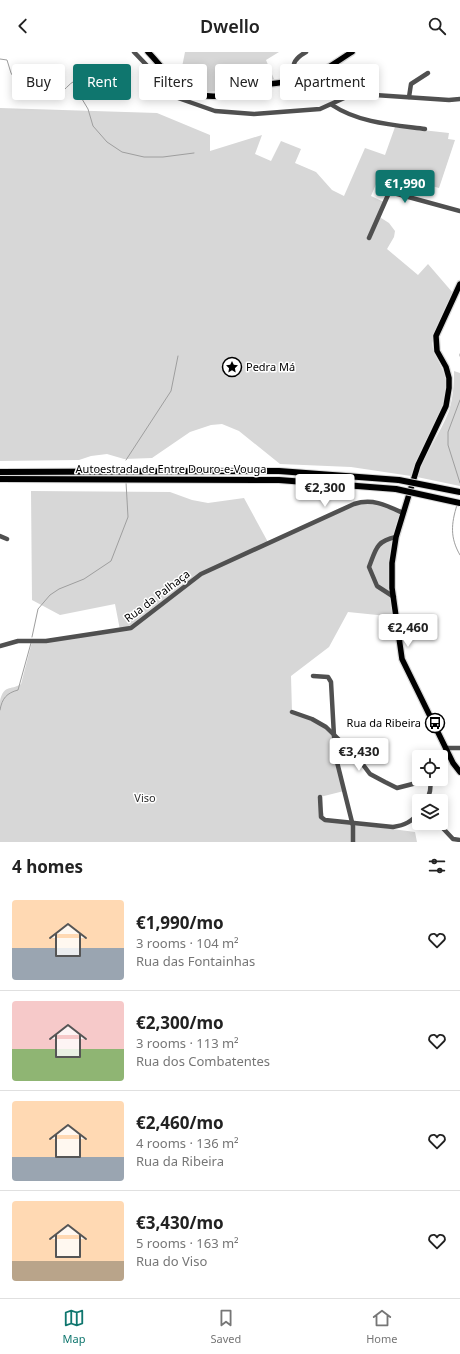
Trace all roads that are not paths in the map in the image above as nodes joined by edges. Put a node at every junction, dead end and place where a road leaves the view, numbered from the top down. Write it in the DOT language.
graph roads {
  1 [pos="134,52"];
  2 [pos="148,52"];
  3 [pos="306,52"];
  4 [pos="352,52"];
  5 [pos="293,64"];
  6 [pos="331,64"];
  7 [pos="428,73"];
  8 [pos="280,82"];
  9 [pos="409,98"];
  10 [pos="460,100"];
  11 [pos="332,105"];
  12 [pos="425,129"];
  13 [pos="460,211"];
  14 [pos="369,238"];
  15 [pos="460,284"];
  16 [pos="0,472"];
  17 [pos="0,479"];
  18 [pos="460,492"];
  19 [pos="460,503"];
  20 [pos="403,513"];
  21 [pos="0,536"];
  22 [pos="396,537"];
  23 [pos="8,539"];
  24 [pos="394,597"];
  25 [pos="0,646"];
  26 [pos="313,676"];
  27 [pos="292,712"];
  28 [pos="333,733"];
  29 [pos="460,748"];
  30 [pos="446,750"];
  31 [pos="448,754"];
  32 [pos="460,772"];
  33 [pos="412,783"];
  34 [pos="320,797"];
  35 [pos="412,820"];
  36 [pos="352,823"];
  37 [pos="444,830"];
  38 [pos="460,840"];
  39 [pos="353,842"];
  1 -- 11 [label="street"];
  2 -- 8 [label="main road"];
  3 -- 5 [label="street"];
  4 -- 6 [label="main road"];
  7 -- 9 [label="street"];
  9 -- 10 [label="street"];
  9 -- 11 [label="street"];
  11 -- 12 [label="street"];
  13 -- 14 [label="street"];
  15 -- 20 [label="main road"];
  16 -- 18 [label="highway, Autoestrada de Entre Douro-e-Vouga, bridge"];
  17 -- 19 [label="highway, Autoestrada de Entre Douro-e-Vouga, bridge"];
  20 -- 22 [label="main road"];
  20 -- 25 [label="street, Rua da Palhaça"];
  21 -- 23 [label="street"];
  22 -- 24 [label="main road"];
  22 -- 24 [label="street"];
  24 -- 30 [label="main road"];
  26 -- 28 [label="street"];
  27 -- 28 [label="street"];
  28 -- 33 [label="street"];
  28 -- 36 [label="street"];
  29 -- 30 [label="street"];
  31 -- 32 [label="main road"];
  34 -- 36 [label="street"];
  35 -- 36 [label="street"];
  36 -- 39 [label="street"];
  37 -- 38 [label="street"];
}
